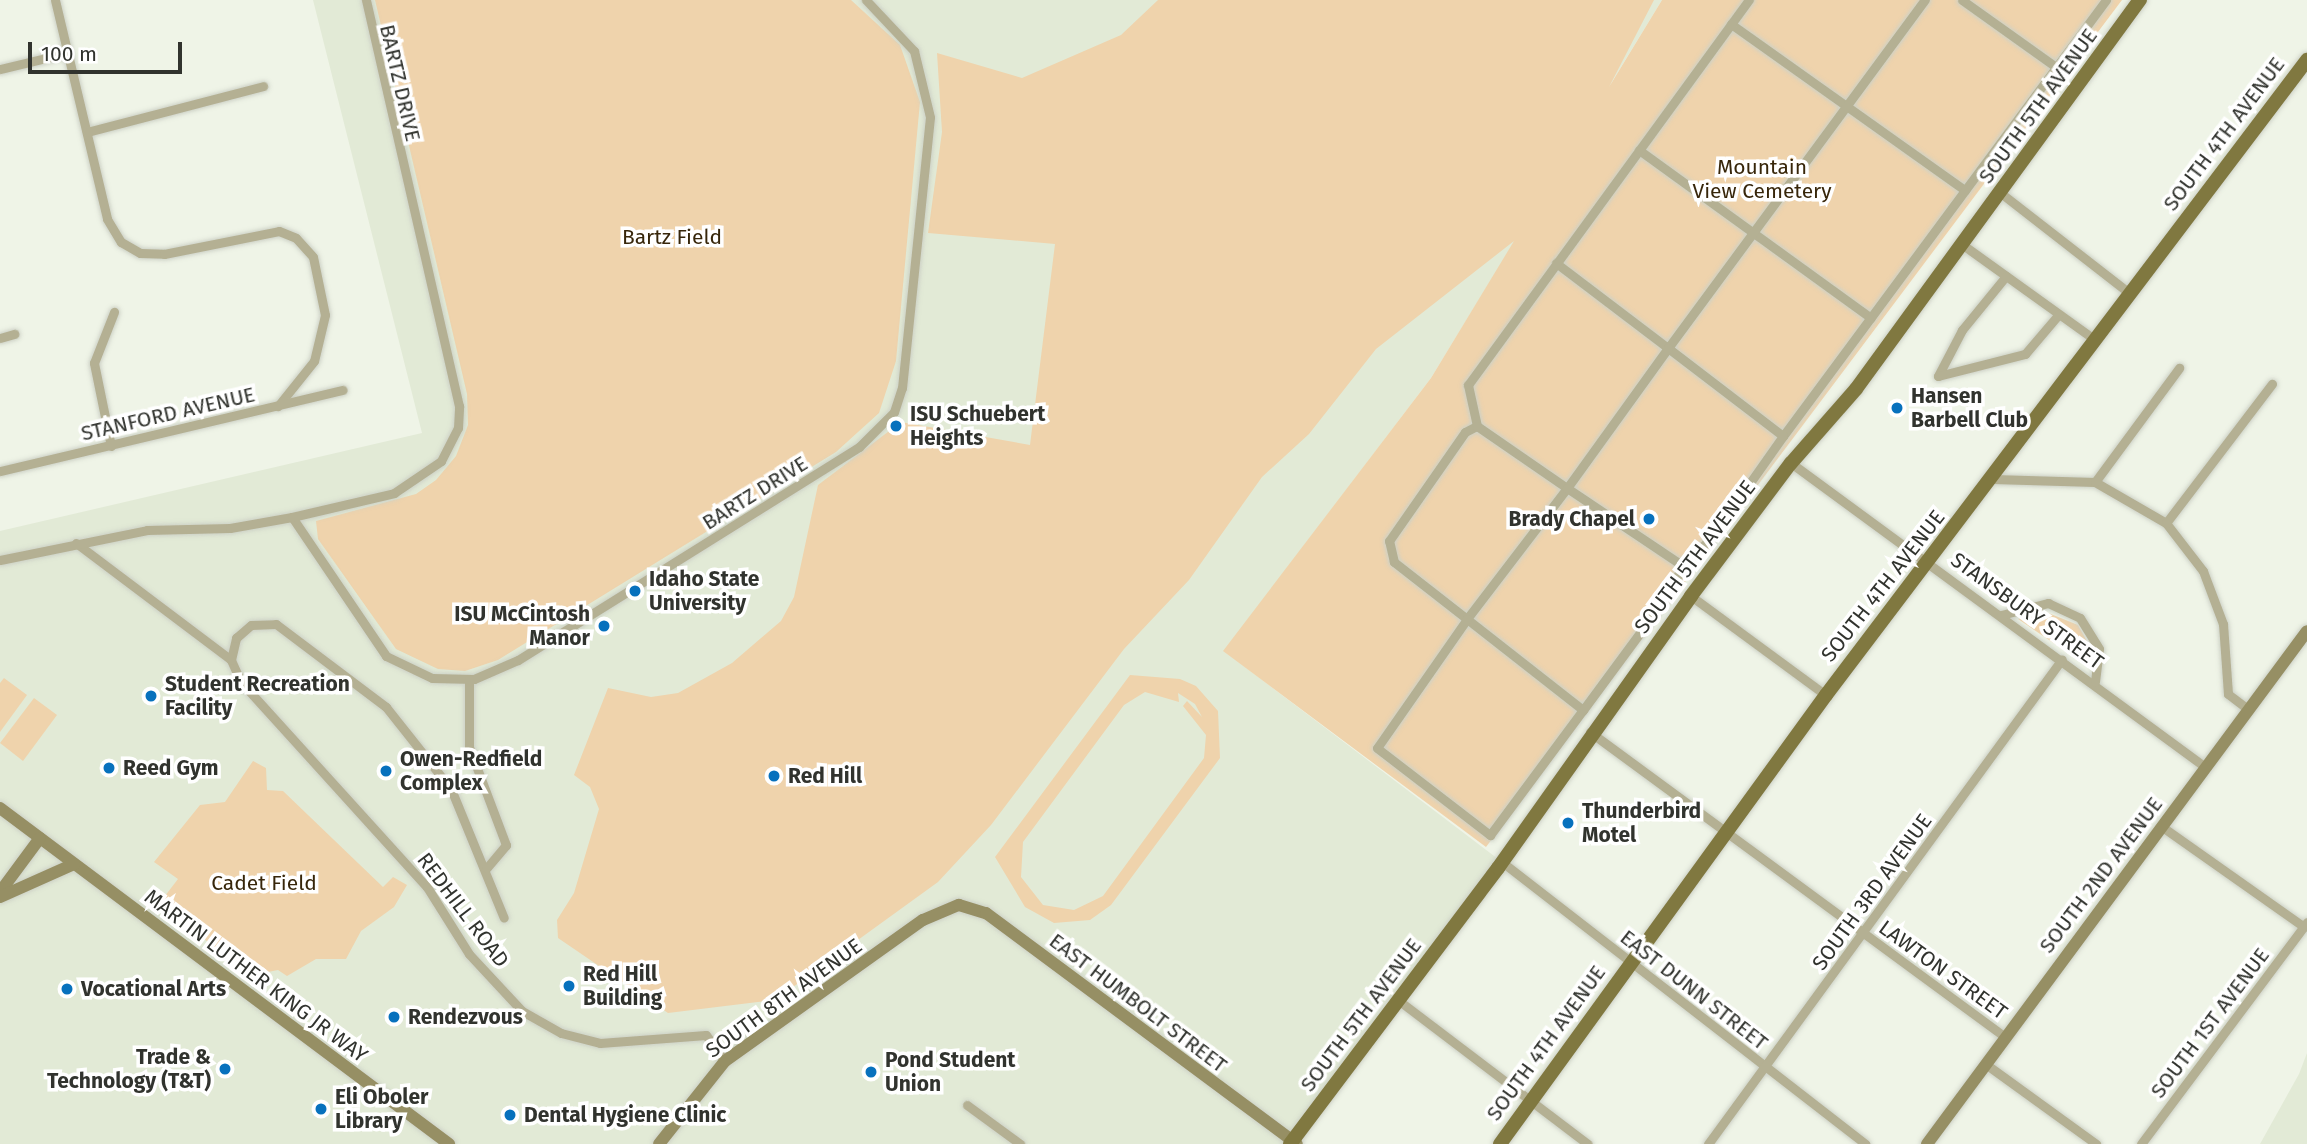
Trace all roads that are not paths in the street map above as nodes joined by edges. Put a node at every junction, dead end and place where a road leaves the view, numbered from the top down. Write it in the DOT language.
graph roads {
  1 [pos="55,0"];
  2 [pos="366,0"];
  3 [pos="866,0"];
  4 [pos="1749,0"];
  5 [pos="1925,0"];
  6 [pos="1962,0"];
  7 [pos="2106,0"];
  8 [pos="2140,0"];
  9 [pos="1731,23"];
  10 [pos="67,53"];
  11 [pos="2307,60"];
  12 [pos="2056,67"];
  13 [pos="0,68"];
  14 [pos="263,86"];
  15 [pos="1847,106"];
  16 [pos="87,132"];
  17 [pos="1639,150"];
  18 [pos="1965,190"];
  19 [pos="2002,194"];
  20 [pos="1753,233"];
  21 [pos="1963,244"];
  22 [pos="1556,263"];
  23 [pos="2006,276"];
  24 [pos="2129,292"];
  25 [pos="114,313"];
  26 [pos="2059,314"];
  27 [pos="1871,318"];
  28 [pos="14,334"];
  29 [pos="0,338"];
  30 [pos="2094,339"];
  31 [pos="1668,348"];
  32 [pos="2179,368"];
  33 [pos="2272,384"];
  34 [pos="343,390"];
  35 [pos="278,406"];
  36 [pos="1477,426"];
  37 [pos="1783,436"];
  38 [pos="111,446"];
  39 [pos="1791,463"];
  40 [pos="0,471"];
  41 [pos="1993,479"];
  42 [pos="2095,482"];
  43 [pos="1567,488"];
  44 [pos="292,517"];
  45 [pos="2166,523"];
  46 [pos="76,543"];
  47 [pos="0,560"];
  48 [pos="1930,561"];
  49 [pos="1683,566"];
  50 [pos="1691,596"];
  51 [pos="2001,615"];
  52 [pos="1467,619"];
  53 [pos="2307,631"];
  54 [pos="2062,659"];
  55 [pos="230,660"];
  56 [pos="469,679"];
  57 [pos="2095,682"];
  58 [pos="1826,695"];
  59 [pos="2248,709"];
  60 [pos="1583,710"];
  61 [pos="1590,732"];
  62 [pos="2205,767"];
  63 [pos="0,808"];
  64 [pos="2161,826"];
  65 [pos="1726,831"];
  66 [pos="40,838"];
  67 [pos="1502,862"];
  68 [pos="74,864"];
  69 [pos="487,868"];
  70 [pos="0,895"];
  71 [pos="952,906"];
  72 [pos="504,918"];
  73 [pos="2305,925"];
  74 [pos="1863,935"];
  75 [pos="1630,963"];
  76 [pos="1398,1000"];
  77 [pos="2005,1037"];
  78 [pos="725,1060"];
  79 [pos="1987,1065"];
  80 [pos="1765,1068"];
  81 [pos="1532,1102"];
  82 [pos="967,1105"];
  83 [pos="441,1141"];
  84 [pos="1293,1143"];
  85 [pos="659,1144"];
  86 [pos="1020,1144"];
  87 [pos="1500,1144"];
  88 [pos="1588,1144"];
  89 [pos="1708,1144"];
  90 [pos="1866,1144"];
  91 [pos="1927,1144"];
  92 [pos="2096,1144"];
  93 [pos="2141,1144"];
  1 -- 10 [label="street"];
  2 -- 44 [label="street, BARTZ DRIVE"];
  3 -- 56 [label="street, BARTZ DRIVE"];
  4 -- 9 [label="street"];
  5 -- 15 [label="street"];
  6 -- 12 [label="street"];
  7 -- 12 [label="street"];
  8 -- 19 [label="main road, SOUTH 5TH AVENUE"];
  9 -- 15 [label="street"];
  9 -- 17 [label="street"];
  10 -- 13 [label="street"];
  10 -- 16 [label="street"];
  11 -- 24 [label="main road, SOUTH 4TH AVENUE"];
  12 -- 18 [label="street"];
  14 -- 16 [label="street"];
  15 -- 18 [label="street"];
  15 -- 20 [label="street"];
  16 -- 35 [label="street"];
  17 -- 20 [label="street"];
  17 -- 22 [label="street"];
  18 -- 27 [label="street"];
  19 -- 21 [label="main road, SOUTH 5TH AVENUE"];
  19 -- 24 [label="street"];
  20 -- 27 [label="street"];
  20 -- 31 [label="street"];
  21 -- 23 [label="street"];
  21 -- 39 [label="main road, SOUTH 5TH AVENUE"];
  22 -- 31 [label="street"];
  22 -- 36 [label="street"];
  23 -- 26 [label="street"];
  23 -- 26 [label="street"];
  24 -- 30 [label="main road, SOUTH 4TH AVENUE"];
  25 -- 38 [label="street"];
  26 -- 30 [label="street"];
  27 -- 37 [label="street"];
  28 -- 29 [label="street"];
  30 -- 41 [label="main road, SOUTH 4TH AVENUE"];
  31 -- 37 [label="street"];
  31 -- 43 [label="street"];
  32 -- 42 [label="street"];
  33 -- 45 [label="street"];
  34 -- 35 [label="street, STANFORD AVENUE"];
  35 -- 38 [label="street, STANFORD AVENUE"];
  36 -- 43 [label="street"];
  36 -- 52 [label="street"];
  37 -- 49 [label="street"];
  38 -- 40 [label="street, STANFORD AVENUE"];
  39 -- 48 [label="street, STANSBURY STREET"];
  39 -- 50 [label="main road, SOUTH 5TH AVENUE"];
  41 -- 42 [label="street"];
  41 -- 48 [label="main road, SOUTH 4TH AVENUE"];
  42 -- 45 [label="street"];
  43 -- 49 [label="street"];
  43 -- 52 [label="street"];
  44 -- 46 [label="street, BARTZ DRIVE"];
  44 -- 56 [label="street, BARTZ DRIVE"];
  45 -- 59 [label="street"];
  46 -- 47 [label="street, BARTZ DRIVE"];
  46 -- 55 [label="street, REDHILL ROAD"];
  48 -- 51 [label="street, STANSBURY STREET"];
  48 -- 58 [label="main road, SOUTH 4TH AVENUE"];
  49 -- 60 [label="street"];
  50 -- 58 [label="street"];
  50 -- 61 [label="main road, SOUTH 5TH AVENUE"];
  51 -- 54 [label="street, STANSBURY STREET"];
  51 -- 57 [label="street"];
  52 -- 60 [label="street"];
  52 -- 60 [label="street"];
  53 -- 59 [label="street, SOUTH 2ND AVENUE"];
  54 -- 57 [label="street, STANSBURY STREET"];
  54 -- 74 [label="street, SOUTH 3RD AVENUE"];
  55 -- 69 [label="street, REDHILL ROAD"];
  55 -- 78 [label="street, REDHILL ROAD"];
  56 -- 69 [label="street"];
  57 -- 62 [label="street, STANSBURY STREET"];
  58 -- 65 [label="main road, SOUTH 4TH AVENUE"];
  59 -- 62 [label="street, SOUTH 2ND AVENUE"];
  61 -- 65 [label="street, LAWTON STREET"];
  61 -- 67 [label="main road, SOUTH 5TH AVENUE"];
  62 -- 64 [label="street, SOUTH 2ND AVENUE"];
  63 -- 66 [label="street, MARTIN LUTHER KING JR WAY"];
  64 -- 73 [label="street"];
  64 -- 77 [label="street, SOUTH 2ND AVENUE"];
  65 -- 74 [label="street, LAWTON STREET"];
  65 -- 75 [label="main road, SOUTH 4TH AVENUE"];
  66 -- 68 [label="street, MARTIN LUTHER KING JR WAY"];
  66 -- 70 [label="street"];
  67 -- 75 [label="street, EAST DUNN STREET"];
  67 -- 76 [label="main road, SOUTH 5TH AVENUE"];
  68 -- 70 [label="street"];
  68 -- 83 [label="street, MARTIN LUTHER KING JR WAY"];
  69 -- 72 [label="street, REDHILL ROAD"];
  71 -- 78 [label="street, SOUTH 8TH AVENUE"];
  71 -- 84 [label="street, EAST HUMBOLT STREET"];
  73 -- 93 [label="street, SOUTH 1ST AVENUE"];
  74 -- 77 [label="street, LAWTON STREET"];
  74 -- 80 [label="street, SOUTH 3RD AVENUE"];
  75 -- 80 [label="street, EAST DUNN STREET"];
  75 -- 81 [label="main road, SOUTH 4TH AVENUE"];
  76 -- 81 [label="street"];
  76 -- 84 [label="main road, SOUTH 5TH AVENUE"];
  77 -- 79 [label="street, SOUTH 2ND AVENUE"];
  78 -- 85 [label="street, SOUTH 8TH AVENUE"];
  79 -- 91 [label="street, SOUTH 2ND AVENUE"];
  79 -- 92 [label="street"];
  80 -- 89 [label="street, SOUTH 3RD AVENUE"];
  80 -- 90 [label="street, EAST DUNN STREET"];
  81 -- 87 [label="main road, SOUTH 4TH AVENUE"];
  81 -- 88 [label="street"];
  82 -- 86 [label="street"];
}
